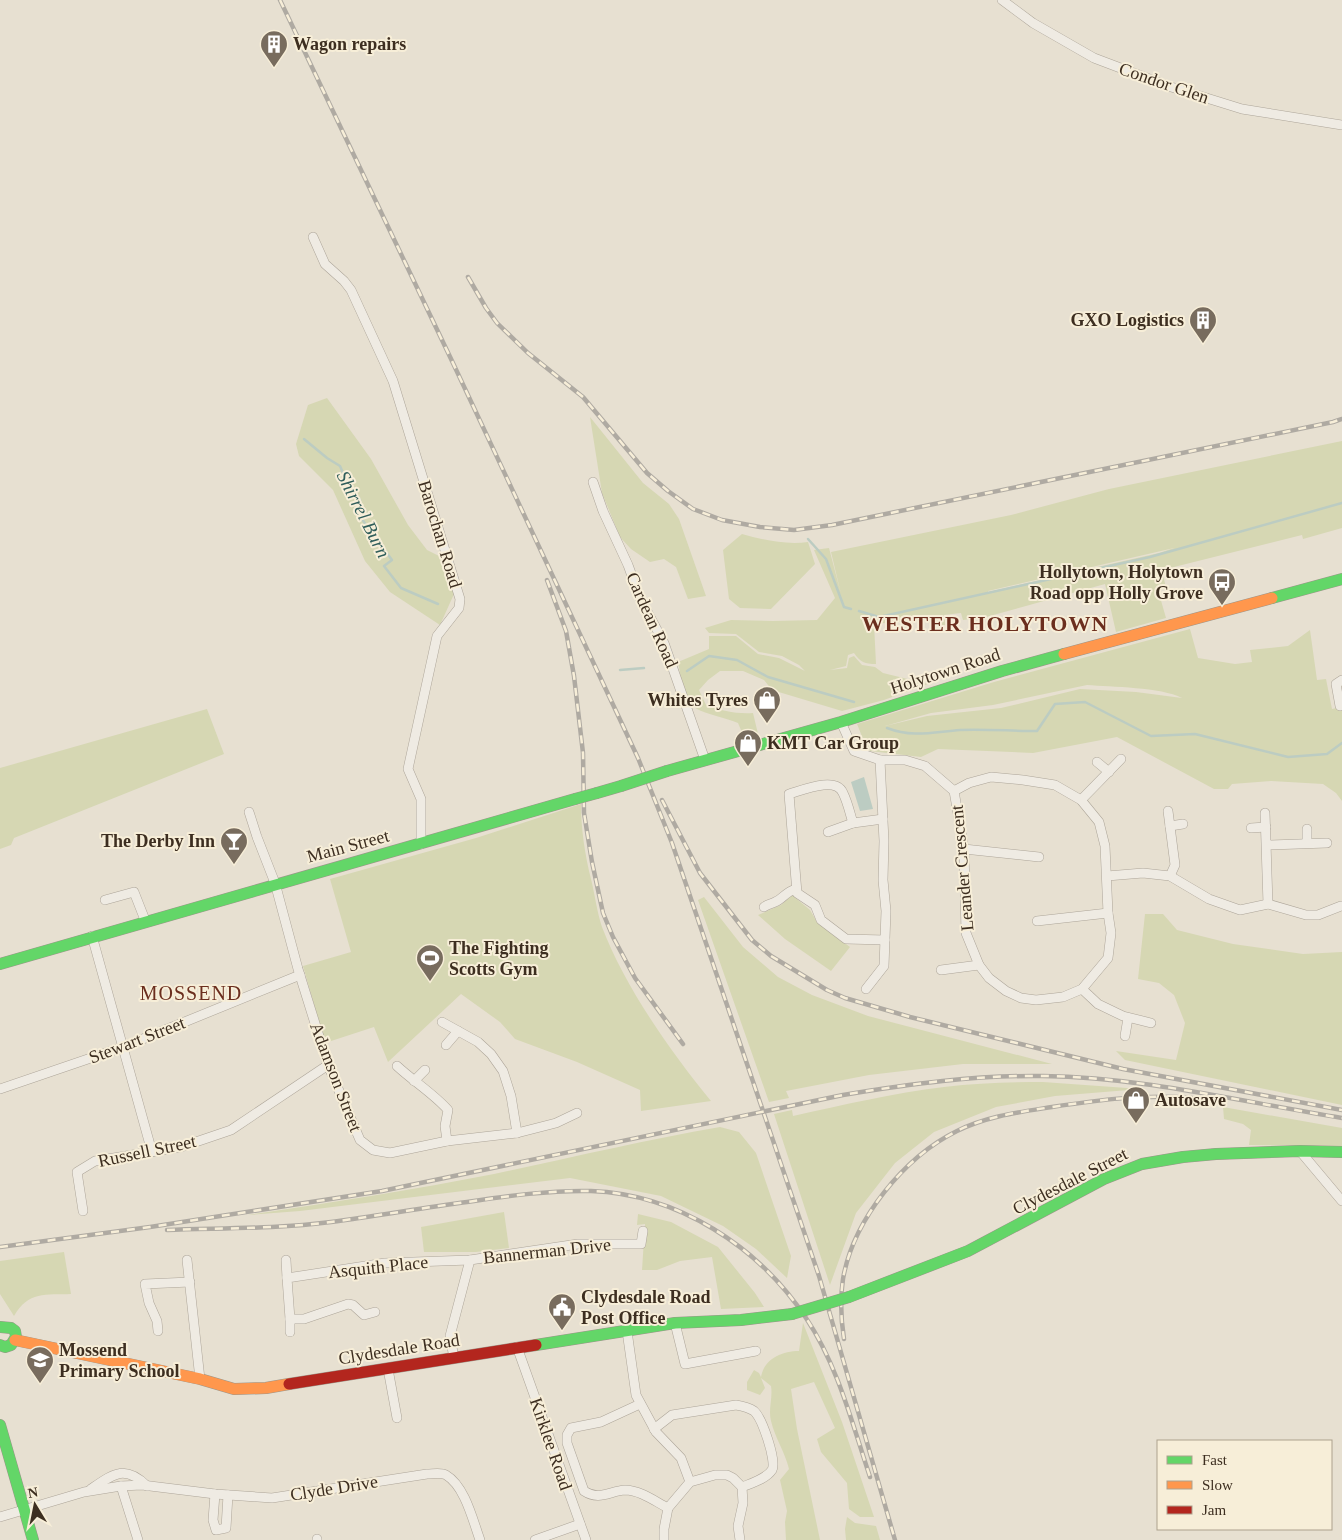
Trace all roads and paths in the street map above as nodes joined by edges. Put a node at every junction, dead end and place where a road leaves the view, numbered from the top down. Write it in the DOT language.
graph roads {
  1 [pos="1002,0"];
  2 [pos="1342,125"];
  3 [pos="313,237"];
  4 [pos="593,482"];
  5 [pos="1342,580"];
  6 [pos="1342,680"];
  7 [pos="1340,706"];
  8 [pos="841,722"];
  9 [pos="1121,759"];
  10 [pos="705,760"];
  11 [pos="880,760"];
  12 [pos="1097,762"];
  13 [pos="1109,772"];
  14 [pos="954,791"];
  15 [pos="1081,800"];
  16 [pos="1168,811"];
  17 [pos="249,812"];
  18 [pos="1265,812"];
  19 [pos="883,819"];
  20 [pos="853,824"];
  21 [pos="1183,824"];
  22 [pos="1170,826"];
  23 [pos="1266,827"];
  24 [pos="1251,828"];
  25 [pos="1307,829"];
  26 [pos="828,832"];
  27 [pos="1327,842"];
  28 [pos="1308,843"];
  29 [pos="421,844"];
  30 [pos="1267,845"];
  31 [pos="964,849"];
  32 [pos="1039,856"];
  33 [pos="1107,876"];
  34 [pos="1170,876"];
  35 [pos="275,883"];
  36 [pos="796,889"];
  37 [pos="105,900"];
  38 [pos="1268,904"];
  39 [pos="1341,906"];
  40 [pos="764,907"];
  41 [pos="1108,913"];
  42 [pos="145,920"];
  43 [pos="1037,921"];
  44 [pos="92,936"];
  45 [pos="884,940"];
  46 [pos="0,964"];
  47 [pos="978,965"];
  48 [pos="941,970"];
  49 [pos="300,975"];
  50 [pos="1082,988"];
  51 [pos="866,989"];
  52 [pos="1128,1018"];
  53 [pos="442,1022"];
  54 [pos="1151,1023"];
  55 [pos="458,1031"];
  56 [pos="1125,1036"];
  57 [pos="446,1045"];
  58 [pos="122,1047"];
  59 [pos="328,1065"];
  60 [pos="397,1066"];
  61 [pos="425,1070"];
  62 [pos="414,1081"];
  63 [pos="0,1089"];
  64 [pos="577,1113"];
  65 [pos="517,1133"];
  66 [pos="447,1142"];
  67 [pos="1300,1151"];
  68 [pos="152,1152"];
  69 [pos="1342,1152"];
  70 [pos="1342,1201"];
  71 [pos="83,1211"];
  72 [pos="643,1231"];
  73 [pos="187,1260"];
  74 [pos="286,1260"];
  75 [pos="470,1260"];
  76 [pos="287,1278"];
  77 [pos="190,1282"];
  78 [pos="849,1298"];
  79 [pos="376,1312"];
  80 [pos="290,1319"];
  81 [pos="675,1323"];
  82 [pos="0,1326"];
  83 [pos="158,1331"];
  84 [pos="627,1331"];
  85 [pos="290,1332"];
  86 [pos="15,1340"];
  87 [pos="0,1345"];
  88 [pos="517,1347"];
  89 [pos="756,1351"];
  90 [pos="454,1358"];
  91 [pos="388,1369"];
  92 [pos="200,1379"];
  93 [pos="640,1404"];
  94 [pos="397,1418"];
  95 [pos="0,1425"];
  96 [pos="654,1429"];
  97 [pos="690,1482"];
  98 [pos="121,1486"];
  99 [pos="147,1486"];
  100 [pos="742,1487"];
  101 [pos="84,1492"];
  102 [pos="215,1494"];
  103 [pos="228,1495"];
  104 [pos="668,1508"];
  105 [pos="24,1510"];
  106 [pos="0,1517"];
  107 [pos="580,1524"];
  108 [pos="33,1540"];
  109 [pos="138,1540"];
  110 [pos="480,1540"];
  111 [pos="535,1540"];
  112 [pos="586,1540"];
  113 [pos="664,1540"];
  114 [pos="740,1540"];
  1 -- 2 [label="street, Condor Glen"];
  3 -- 29 [label="street, Barochan Road"];
  4 -- 10 [label="street, Cardean Road"];
  5 -- 8 [label="main road, Holytown Road"];
  6 -- 7 [label="street"];
  8 -- 10 [label="main road, Holytown Road"];
  8 -- 11 [label="street, Leander Crescent"];
  9 -- 13 [label="street"];
  10 -- 29 [label="main road, Main Street, bridge"];
  11 -- 14 [label="street, Leander Crescent"];
  11 -- 19 [label="street"];
  12 -- 13 [label="street"];
  13 -- 15 [label="street"];
  14 -- 15 [label="street, Leander Crescent"];
  14 -- 31 [label="street, Leander Crescent"];
  15 -- 33 [label="street, Leander Crescent"];
  16 -- 22 [label="street"];
  17 -- 35 [label="street, Adamson Street"];
  18 -- 23 [label="street"];
  19 -- 20 [label="street"];
  19 -- 45 [label="street"];
  20 -- 26 [label="street"];
  20 -- 36 [label="street"];
  21 -- 22 [label="street"];
  22 -- 34 [label="street"];
  23 -- 24 [label="street"];
  23 -- 30 [label="street"];
  25 -- 28 [label="street"];
  27 -- 28 [label="street"];
  28 -- 30 [label="street"];
  29 -- 35 [label="main road, Main Street"];
  30 -- 38 [label="street"];
  31 -- 32 [label="street"];
  31 -- 47 [label="street, Leander Crescent"];
  33 -- 34 [label="street"];
  33 -- 41 [label="street, Leander Crescent"];
  34 -- 38 [label="street"];
  35 -- 42 [label="main road, Main Street"];
  35 -- 49 [label="street, Adamson Street"];
  36 -- 40 [label="street"];
  36 -- 45 [label="street"];
  37 -- 42 [label="street"];
  38 -- 39 [label="street"];
  41 -- 43 [label="street"];
  41 -- 50 [label="street, Leander Crescent"];
  42 -- 44 [label="main road, Main Street"];
  44 -- 46 [label="main road, Main Street"];
  44 -- 58 [label="street"];
  45 -- 51 [label="street"];
  47 -- 48 [label="street"];
  47 -- 50 [label="street, Leander Crescent"];
  49 -- 58 [label="street, Stewart Street"];
  49 -- 59 [label="street, Adamson Street"];
  50 -- 52 [label="street"];
  52 -- 54 [label="street"];
  52 -- 56 [label="street"];
  53 -- 55 [label="street"];
  55 -- 57 [label="street"];
  55 -- 65 [label="street"];
  58 -- 63 [label="street, Stewart Street"];
  58 -- 68 [label="street"];
  59 -- 66 [label="street, Adamson Street"];
  59 -- 68 [label="street, Russell Street"];
  60 -- 62 [label="street"];
  61 -- 62 [label="street"];
  62 -- 66 [label="street"];
  64 -- 65 [label="street, Adamson Street"];
  65 -- 66 [label="street, Adamson Street"];
  67 -- 69 [label="main road, Clydesdale Street"];
  67 -- 70 [label="street"];
  67 -- 78 [label="main road, Clydesdale Street"];
  68 -- 71 [label="street, Russell Street"];
  72 -- 75 [label="street, Bannerman Drive"];
  73 -- 77 [label="street"];
  74 -- 76 [label="street"];
  75 -- 76 [label="street, Asquith Place"];
  75 -- 90 [label="street"];
  76 -- 80 [label="street"];
  77 -- 83 [label="street"];
  77 -- 92 [label="street"];
  78 -- 81 [label="main road, Clydesdale Road, bridge"];
  79 -- 80 [label="street, Asquith Place"];
  80 -- 85 [label="street"];
  81 -- 84 [label="main road, Clydesdale Road"];
  81 -- 89 [label="street"];
  82 -- 86 [label="main road"];
  84 -- 88 [label="main road, Clydesdale Road"];
  84 -- 93 [label="street"];
  86 -- 87 [label="main road"];
  86 -- 92 [label="main road, Clydesdale Road"];
  88 -- 90 [label="main road, Clydesdale Road"];
  88 -- 107 [label="street, Kirklee Road"];
  90 -- 91 [label="main road, Clydesdale Road"];
  91 -- 92 [label="main road, Clydesdale Road"];
  91 -- 94 [label="street"];
  93 -- 96 [label="street"];
  93 -- 104 [label="street"];
  95 -- 105 [label="main road"];
  96 -- 97 [label="street"];
  96 -- 100 [label="street"];
  97 -- 100 [label="street"];
  97 -- 104 [label="street"];
  98 -- 99 [label="street, Clyde Drive"];
  98 -- 101 [label="street, Clyde Drive"];
  98 -- 109 [label="street"];
  99 -- 101 [label="street, Clyde Drive"];
  99 -- 102 [label="street, Clyde Drive"];
  100 -- 114 [label="street"];
  101 -- 105 [label="street, Clyde Drive"];
  102 -- 103 [label="street, Clyde Drive"];
  102 -- 103 [label="street"];
  103 -- 110 [label="street, Clyde Drive"];
  104 -- 113 [label="street"];
  105 -- 106 [label="street, Clyde Drive"];
  105 -- 108 [label="main road"];
  107 -- 111 [label="street"];
  107 -- 112 [label="street, Kirklee Road"];
}
